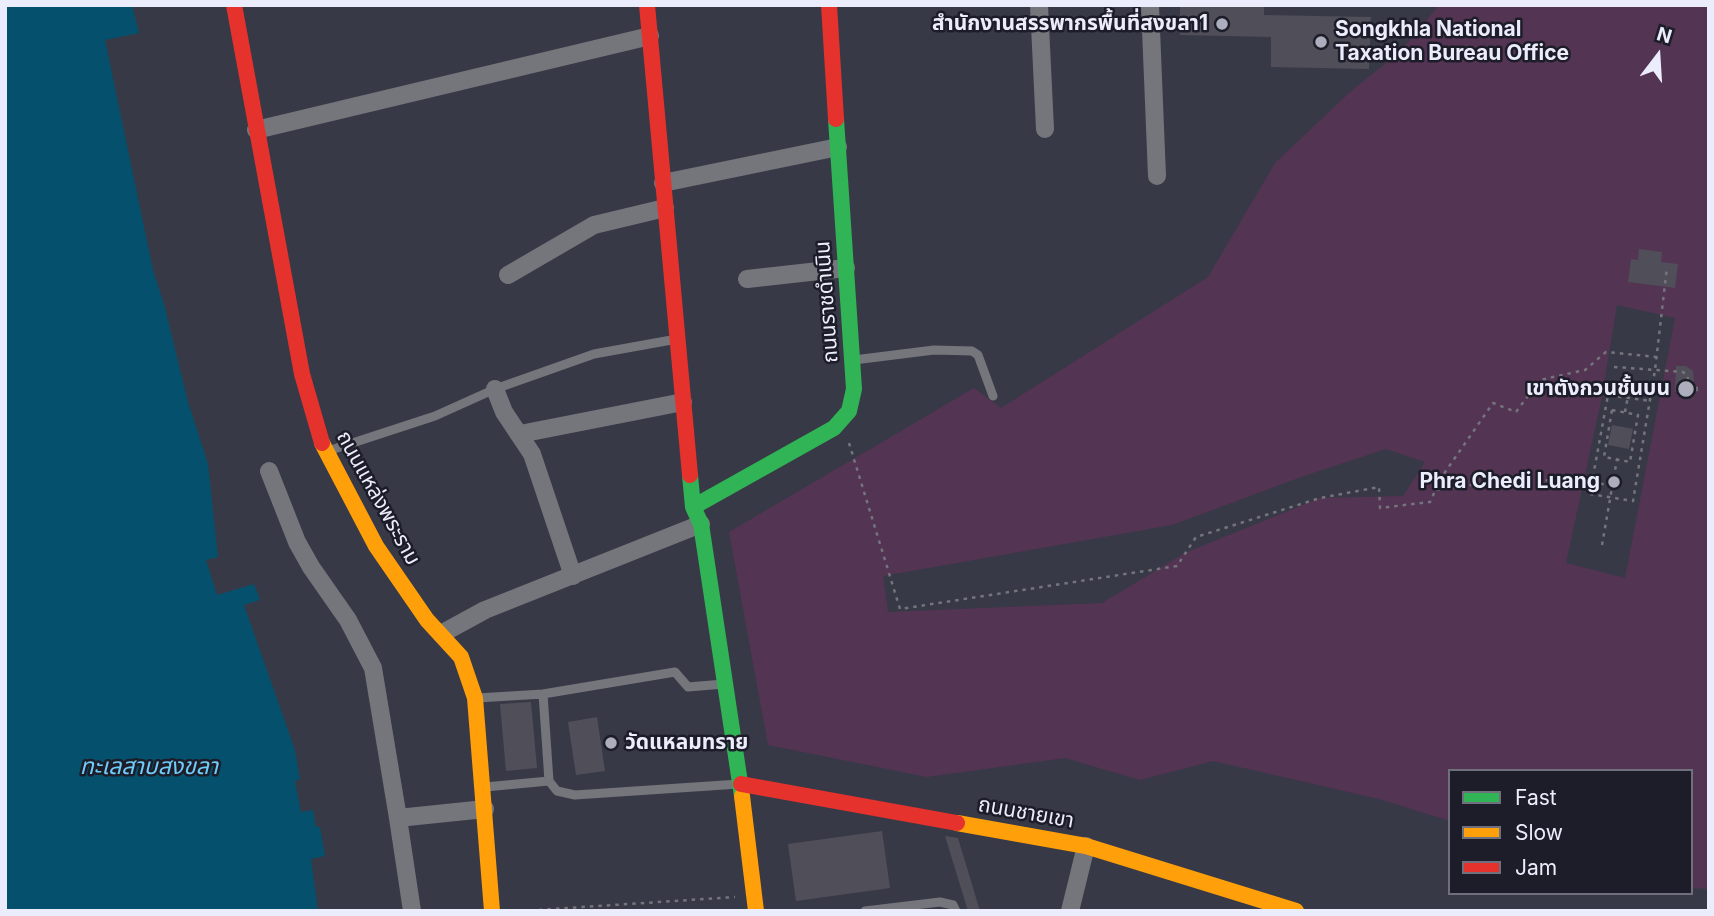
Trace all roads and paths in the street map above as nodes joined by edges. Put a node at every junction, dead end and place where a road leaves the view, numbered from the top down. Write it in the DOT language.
graph roads {
  1 [pos="234,5"];
  2 [pos="647,5"];
  3 [pos="829,5"];
  4 [pos="1039,5"];
  5 [pos="1150,5"];
  6 [pos="650,36"];
  7 [pos="1045,129"];
  8 [pos="256,130"];
  9 [pos="838,147"];
  10 [pos="1157,176"];
  11 [pos="663,183"];
  12 [pos="665,208"];
  13 [pos="1667,267"];
  14 [pos="846,268"];
  15 [pos="508,275"];
  16 [pos="747,279"];
  17 [pos="677,339"];
  18 [pos="1657,357"];
  19 [pos="852,360"];
  20 [pos="1614,367"];
  21 [pos="1655,370"];
  22 [pos="1686,388"];
  23 [pos="495,389"];
  24 [pos="1629,391"];
  25 [pos="993,396"];
  26 [pos="1628,398"];
  27 [pos="1650,401"];
  28 [pos="683,402"];
  29 [pos="1625,412"];
  30 [pos="842,419"];
  31 [pos="520,433"];
  32 [pos="1634,438"];
  33 [pos="1643,439"];
  34 [pos="327,452"];
  35 [pos="1617,459"];
  36 [pos="268,471"];
  37 [pos="1592,482"];
  38 [pos="1612,485"];
  39 [pos="1436,490"];
  40 [pos="1591,494"];
  41 [pos="1611,497"];
  42 [pos="693,507"];
  43 [pos="701,524"];
  44 [pos="1602,545"];
  45 [pos="573,576"];
  46 [pos="442,634"];
  47 [pos="726,684"];
  48 [pos="543,694"];
  49 [pos="475,698"];
  50 [pos="549,781"];
  51 [pos="741,783"];
  52 [pos="483,787"];
  53 [pos="485,809"];
  54 [pos="398,818"];
  55 [pos="1086,846"];
  56 [pos="755,903"];
  57 [pos="1275,907"];
  58 [pos="412,911"];
  59 [pos="492,911"];
  60 [pos="522,911"];
  61 [pos="865,911"];
  62 [pos="956,911"];
  63 [pos="1070,911"];
  64 [pos="1296,911"];
  1 -- 8 [label="street, ถนนแหล่งพระราม"];
  2 -- 6 [label="street"];
  3 -- 9 [label="street, ถนนราชดำเนิน"];
  4 -- 7 [label="street"];
  5 -- 10 [label="street"];
  6 -- 8 [label="street"];
  6 -- 11 [label="street"];
  8 -- 34 [label="street, ถนนแหล่งพระราม"];
  9 -- 11 [label="street"];
  9 -- 14 [label="street, ถนนราชดำเนิน"];
  11 -- 12 [label="street"];
  12 -- 15 [label="street"];
  12 -- 17 [label="street"];
  13 -- 18 [label="path"];
  14 -- 16 [label="street"];
  14 -- 19 [label="street, ถนนราชดำเนิน"];
  17 -- 23 [label="lane"];
  17 -- 28 [label="street"];
  18 -- 21 [label="path"];
  18 -- 39 [label="path"];
  19 -- 25 [label="lane"];
  19 -- 30 [label="street, ถนนราชดำเนิน"];
  20 -- 21 [label="path"];
  21 -- 22 [label="path"];
  21 -- 27 [label="path"];
  23 -- 31 [label="street"];
  23 -- 34 [label="lane"];
  24 -- 26 [label="path"];
  26 -- 27 [label="path"];
  26 -- 29 [label="path"];
  26 -- 37 [label="path"];
  27 -- 33 [label="path"];
  28 -- 31 [label="street"];
  28 -- 42 [label="street"];
  29 -- 32 [label="path"];
  29 -- 35 [label="path"];
  30 -- 39 [label="path"];
  30 -- 42 [label="street"];
  31 -- 45 [label="street"];
  32 -- 33 [label="path"];
  32 -- 35 [label="path"];
  33 -- 41 [label="path"];
  34 -- 46 [label="street, ถนนแหล่งพระราม"];
  35 -- 38 [label="path"];
  36 -- 54 [label="street"];
  37 -- 38 [label="path"];
  37 -- 39 [label="path"];
  38 -- 41 [label="path"];
  40 -- 41 [label="path"];
  41 -- 44 [label="path"];
  42 -- 43 [label="street"];
  43 -- 45 [label="street"];
  43 -- 47 [label="street"];
  45 -- 46 [label="street"];
  46 -- 49 [label="street, ถนนแหล่งพระราม"];
  47 -- 48 [label="lane"];
  47 -- 51 [label="street"];
  48 -- 49 [label="lane"];
  48 -- 50 [label="lane"];
  49 -- 52 [label="street, ถนนแหล่งพระราม"];
  50 -- 51 [label="lane"];
  50 -- 52 [label="lane"];
  51 -- 55 [label="street, ถนนชายเขา"];
  51 -- 56 [label="street"];
  52 -- 53 [label="street, ถนนแหล่งพระราม"];
  53 -- 54 [label="street"];
  53 -- 59 [label="street, ถนนแหล่งพระราม"];
  54 -- 58 [label="street"];
  55 -- 57 [label="street, ถนนชายเขา"];
  55 -- 63 [label="street"];
  56 -- 60 [label="path"];
  57 -- 64 [label="street, ถนนชายเขา"];
  61 -- 62 [label="lane"];
}
